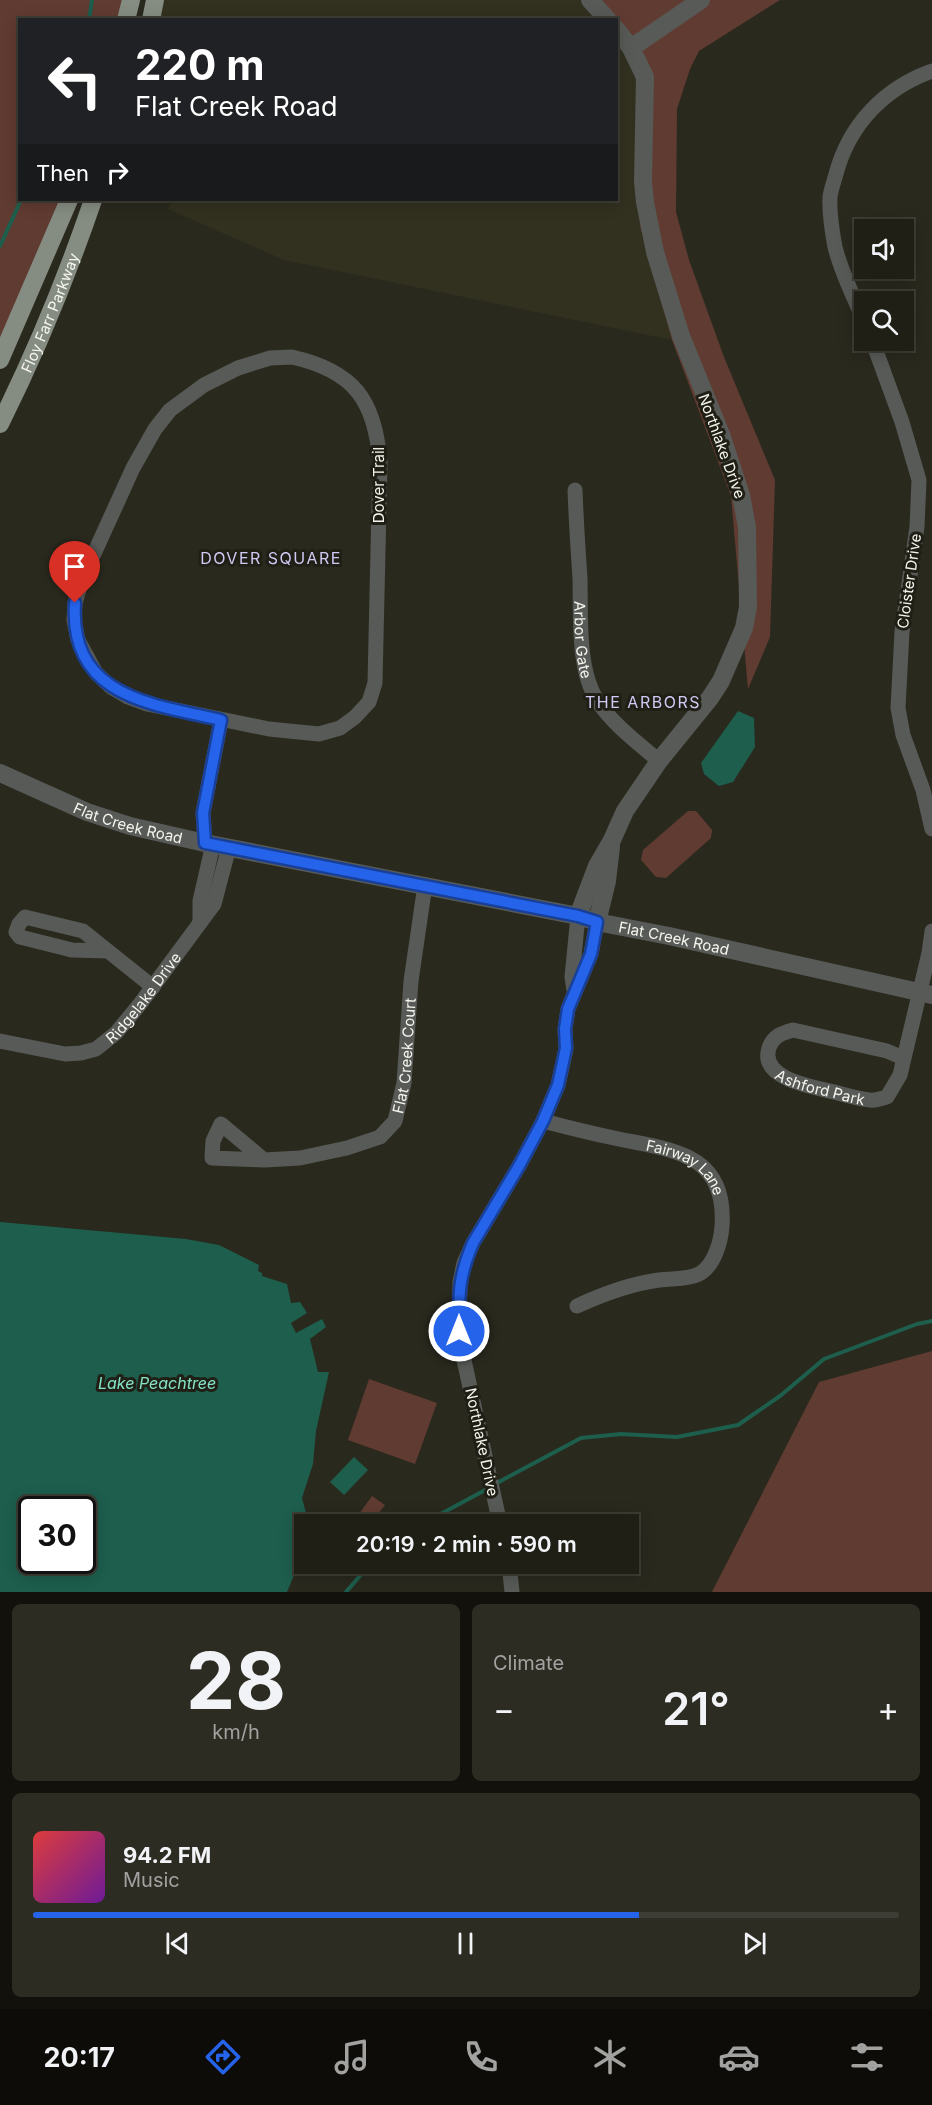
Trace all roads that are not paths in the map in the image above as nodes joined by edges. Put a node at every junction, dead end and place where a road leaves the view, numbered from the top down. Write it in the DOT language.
graph roads {
  1 [pos="131,0"];
  2 [pos="155,0"];
  3 [pos="590,0"];
  4 [pos="701,0"];
  5 [pos="126,18"];
  6 [pos="151,18"];
  7 [pos="606,18"];
  8 [pos="618,32"];
  9 [pos="631,48"];
  10 [pos="932,71"];
  11 [pos="69,201"];
  12 [pos="93,201"];
  13 [pos="854,296"];
  14 [pos="876,351"];
  15 [pos="0,360"];
  16 [pos="0,424"];
  17 [pos="926,479"];
  18 [pos="575,490"];
  19 [pos="221,720"];
  20 [pos="659,761"];
  21 [pos="0,773"];
  22 [pos="927,789"];
  23 [pos="932,829"];
  24 [pos="612,840"];
  25 [pos="215,845"];
  26 [pos="425,885"];
  27 [pos="578,916"];
  28 [pos="597,922"];
  29 [pos="932,931"];
  30 [pos="108,951"];
  31 [pos="153,987"];
  32 [pos="574,990"];
  33 [pos="925,994"];
  34 [pos="0,1041"];
  35 [pos="903,1058"];
  36 [pos="543,1121"];
  37 [pos="264,1160"];
  38 [pos="577,1306"];
  39 [pos="498,1514"];
  40 [pos="510,1574"];
  41 [pos="512,1592"];
  1 -- 5 [label="main road"];
  2 -- 6 [label="main road"];
  3 -- 7 [label="street"];
  4 -- 9 [label="street"];
  8 -- 9 [label="street, Northlake Drive"];
  9 -- 20 [label="street, Northlake Drive"];
  10 -- 13 [label="street"];
  11 -- 15 [label="main road, Floy Farr Parkway"];
  12 -- 16 [label="main road, Floy Farr Parkway"];
  14 -- 17 [label="street, Cloister Drive"];
  17 -- 22 [label="street, Cloister Drive"];
  18 -- 20 [label="street, Arbor Gate"];
  19 -- 19 [label="street, Dover Trail"];
  19 -- 25 [label="street"];
  20 -- 24 [label="street, Northlake Drive"];
  21 -- 25 [label="street, Flat Creek Road"];
  22 -- 23 [label="street, Cloister Drive"];
  24 -- 27 [label="street, Northlake Drive"];
  24 -- 28 [label="street, Northlake Drive"];
  25 -- 26 [label="street, Flat Creek Road"];
  25 -- 31 [label="street, Ridgelake Drive"];
  26 -- 27 [label="street, Flat Creek Road"];
  26 -- 37 [label="street, Flat Creek Court"];
  27 -- 28 [label="street, Flat Creek Road"];
  27 -- 32 [label="street, Northlake Drive"];
  28 -- 32 [label="street, Northlake Drive"];
  28 -- 33 [label="street, Flat Creek Road"];
  29 -- 33 [label="street"];
  30 -- 30 [label="street"];
  30 -- 31 [label="street"];
  31 -- 34 [label="street, Ridgelake Drive"];
  32 -- 36 [label="street, Northlake Drive"];
  33 -- 35 [label="street, Ashford Park"];
  35 -- 35 [label="street, Ashford Park"];
  36 -- 38 [label="street, Fairway Lane"];
  36 -- 39 [label="street, Northlake Drive"];
  40 -- 41 [label="street"];
}
